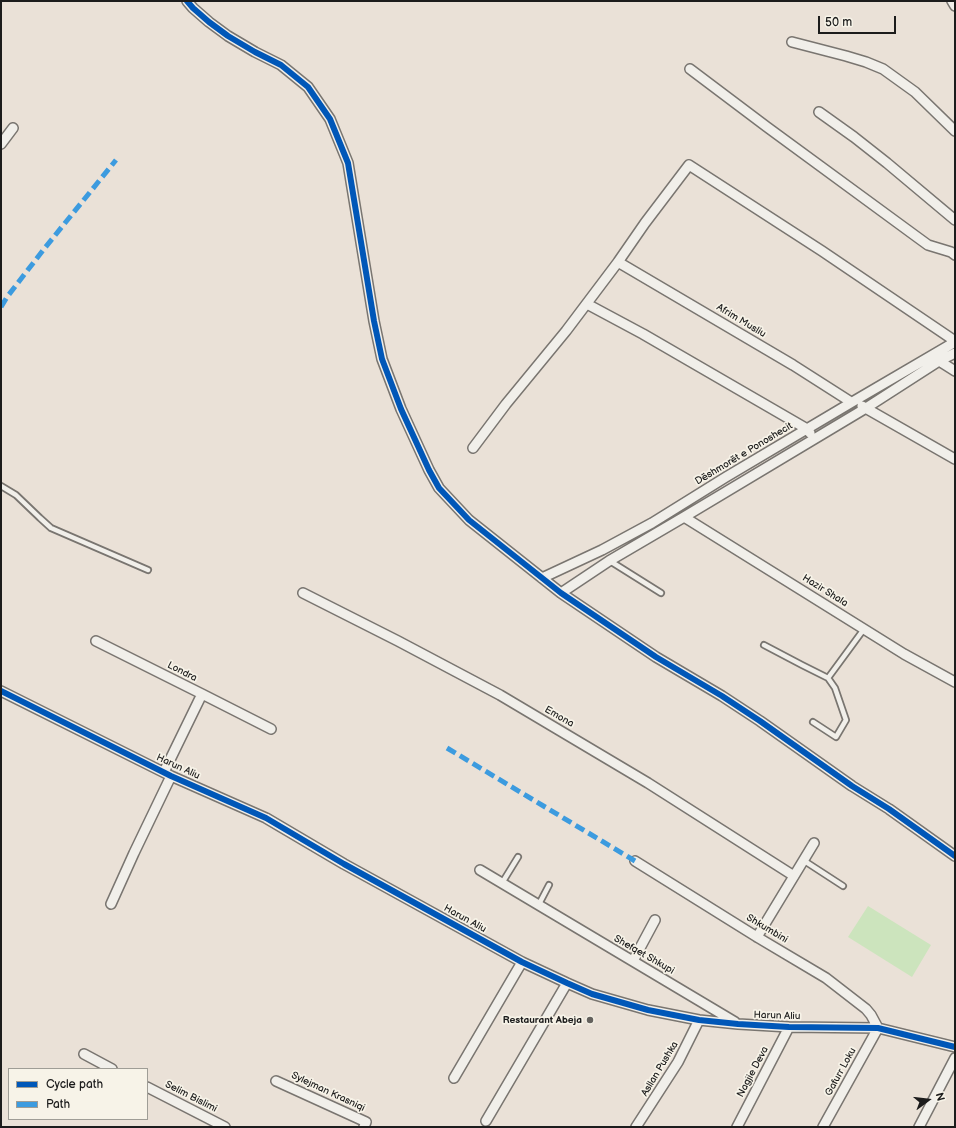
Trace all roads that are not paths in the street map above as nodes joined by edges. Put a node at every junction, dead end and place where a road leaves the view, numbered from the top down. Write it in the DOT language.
graph roads {
  1 [pos="187,1"];
  2 [pos="952,1"];
  3 [pos="955,6"];
  4 [pos="792,42"];
  5 [pos="690,69"];
  6 [pos="819,112"];
  7 [pos="13,128"];
  8 [pos="955,131"];
  9 [pos="1,144"];
  10 [pos="955,220"];
  11 [pos="955,254"];
  12 [pos="618,262"];
  13 [pos="587,304"];
  14 [pos="955,342"];
  15 [pos="955,353"];
  16 [pos="935,358"];
  17 [pos="955,371"];
  18 [pos="893,378"];
  19 [pos="900,386"];
  20 [pos="853,402"];
  21 [pos="866,408"];
  22 [pos="807,429"];
  23 [pos="815,438"];
  24 [pos="472,448"];
  25 [pos="955,459"];
  26 [pos="1,486"];
  27 [pos="684,517"];
  28 [pos="636,532"];
  29 [pos="642,541"];
  30 [pos="609,561"];
  31 [pos="148,570"];
  32 [pos="542,578"];
  33 [pos="303,593"];
  34 [pos="561,593"];
  35 [pos="661,593"];
  36 [pos="864,629"];
  37 [pos="96,641"];
  38 [pos="764,645"];
  39 [pos="828,678"];
  40 [pos="955,682"];
  41 [pos="1,691"];
  42 [pos="202,694"];
  43 [pos="813,722"];
  44 [pos="271,729"];
  45 [pos="168,774"];
  46 [pos="814,843"];
  47 [pos="955,856"];
  48 [pos="518,857"];
  49 [pos="803,860"];
  50 [pos="635,861"];
  51 [pos="480,870"];
  52 [pos="794,876"];
  53 [pos="502,883"];
  54 [pos="549,885"];
  55 [pos="843,886"];
  56 [pos="112,904"];
  57 [pos="538,906"];
  58 [pos="655,920"];
  59 [pos="757,937"];
  60 [pos="633,961"];
  61 [pos="522,962"];
  62 [pos="567,984"];
  63 [pos="700,1020"];
  64 [pos="738,1024"];
  65 [pos="789,1027"];
  66 [pos="878,1028"];
  67 [pos="955,1047"];
  68 [pos="84,1054"];
  69 [pos="955,1058"];
  70 [pos="110,1068"];
  71 [pos="454,1078"];
  72 [pos="276,1081"];
  73 [pos="148,1088"];
  74 [pos="486,1121"];
  75 [pos="640,1126"];
  76 [pos="225,1127"];
  77 [pos="364,1127"];
  78 [pos="737,1127"];
  79 [pos="823,1127"];
  80 [pos="919,1127"];
  1 -- 32 [label="street"];
  2 -- 3 [label="street"];
  4 -- 8 [label="street"];
  5 -- 11 [label="street"];
  6 -- 10 [label="street"];
  7 -- 9 [label="street"];
  12 -- 13 [label="street"];
  12 -- 14 [label="street"];
  12 -- 20 [label="street, Afrim Musliu"];
  13 -- 22 [label="street"];
  13 -- 24 [label="street"];
  14 -- 16 [label="street, Dëshmorët e Ponoshecit"];
  15 -- 16 [label="street, Dëshmorët e Ponoshecit"];
  16 -- 17 [label="street"];
  16 -- 18 [label="street, Dëshmorët e Ponoshecit"];
  16 -- 19 [label="street, Dëshmorët e Ponoshecit"];
  18 -- 19 [label="street"];
  18 -- 20 [label="street, Dëshmorët e Ponoshecit"];
  19 -- 21 [label="street, Dëshmorët e Ponoshecit"];
  20 -- 21 [label="street, Afrim Musliu"];
  20 -- 22 [label="street, Dëshmorët e Ponoshecit"];
  21 -- 23 [label="street, Dëshmorët e Ponoshecit"];
  21 -- 25 [label="street, Afrim Musliu"];
  22 -- 23 [label="street"];
  22 -- 28 [label="street, Dëshmorët e Ponoshecit"];
  23 -- 27 [label="street, Dëshmorët e Ponoshecit"];
  26 -- 31 [label="lane"];
  27 -- 29 [label="street, Dëshmorët e Ponoshecit"];
  27 -- 36 [label="street, Hazir Shala"];
  28 -- 29 [label="street"];
  28 -- 32 [label="street, Dëshmorët e Ponoshecit"];
  29 -- 30 [label="street, Dëshmorët e Ponoshecit"];
  30 -- 34 [label="street, Dëshmorët e Ponoshecit"];
  30 -- 35 [label="lane"];
  32 -- 34 [label="street"];
  33 -- 52 [label="street, Emona"];
  34 -- 47 [label="street"];
  36 -- 39 [label="lane"];
  36 -- 40 [label="street, Hazir Shala"];
  37 -- 42 [label="street, Londra"];
  38 -- 39 [label="lane"];
  39 -- 43 [label="lane"];
  41 -- 45 [label="street, Harun Aliu"];
  42 -- 44 [label="street"];
  42 -- 45 [label="street, Londra"];
  45 -- 56 [label="street, Harun Aliu"];
  45 -- 61 [label="street, Harun Aliu"];
  46 -- 49 [label="street"];
  48 -- 53 [label="lane"];
  49 -- 52 [label="street"];
  49 -- 55 [label="lane"];
  50 -- 59 [label="street, Shkumbini"];
  51 -- 53 [label="street, Shefqet Shkupi"];
  52 -- 59 [label="street"];
  53 -- 57 [label="street, Shefqet Shkupi"];
  54 -- 57 [label="lane"];
  57 -- 60 [label="street, Shefqet Shkupi"];
  58 -- 60 [label="street"];
  59 -- 66 [label="street, Shkumbini"];
  60 -- 64 [label="street, Shefqet Shkupi"];
  61 -- 62 [label="street, Harun Aliu"];
  61 -- 71 [label="street"];
  62 -- 63 [label="street, Harun Aliu"];
  62 -- 74 [label="street"];
  63 -- 64 [label="street, Harun Aliu"];
  63 -- 75 [label="street, Asllan Pushka"];
  64 -- 65 [label="street, Harun Aliu"];
  65 -- 66 [label="street, Harun Aliu"];
  65 -- 78 [label="street, Nagjie Deva"];
  66 -- 67 [label="street, Harun Aliu"];
  66 -- 79 [label="street, Gafurr Loku"];
  68 -- 70 [label="street"];
  69 -- 80 [label="street"];
  72 -- 77 [label="street, Sylejman Krasniqi"];
  73 -- 76 [label="street, Selim Bislimi"];
}
